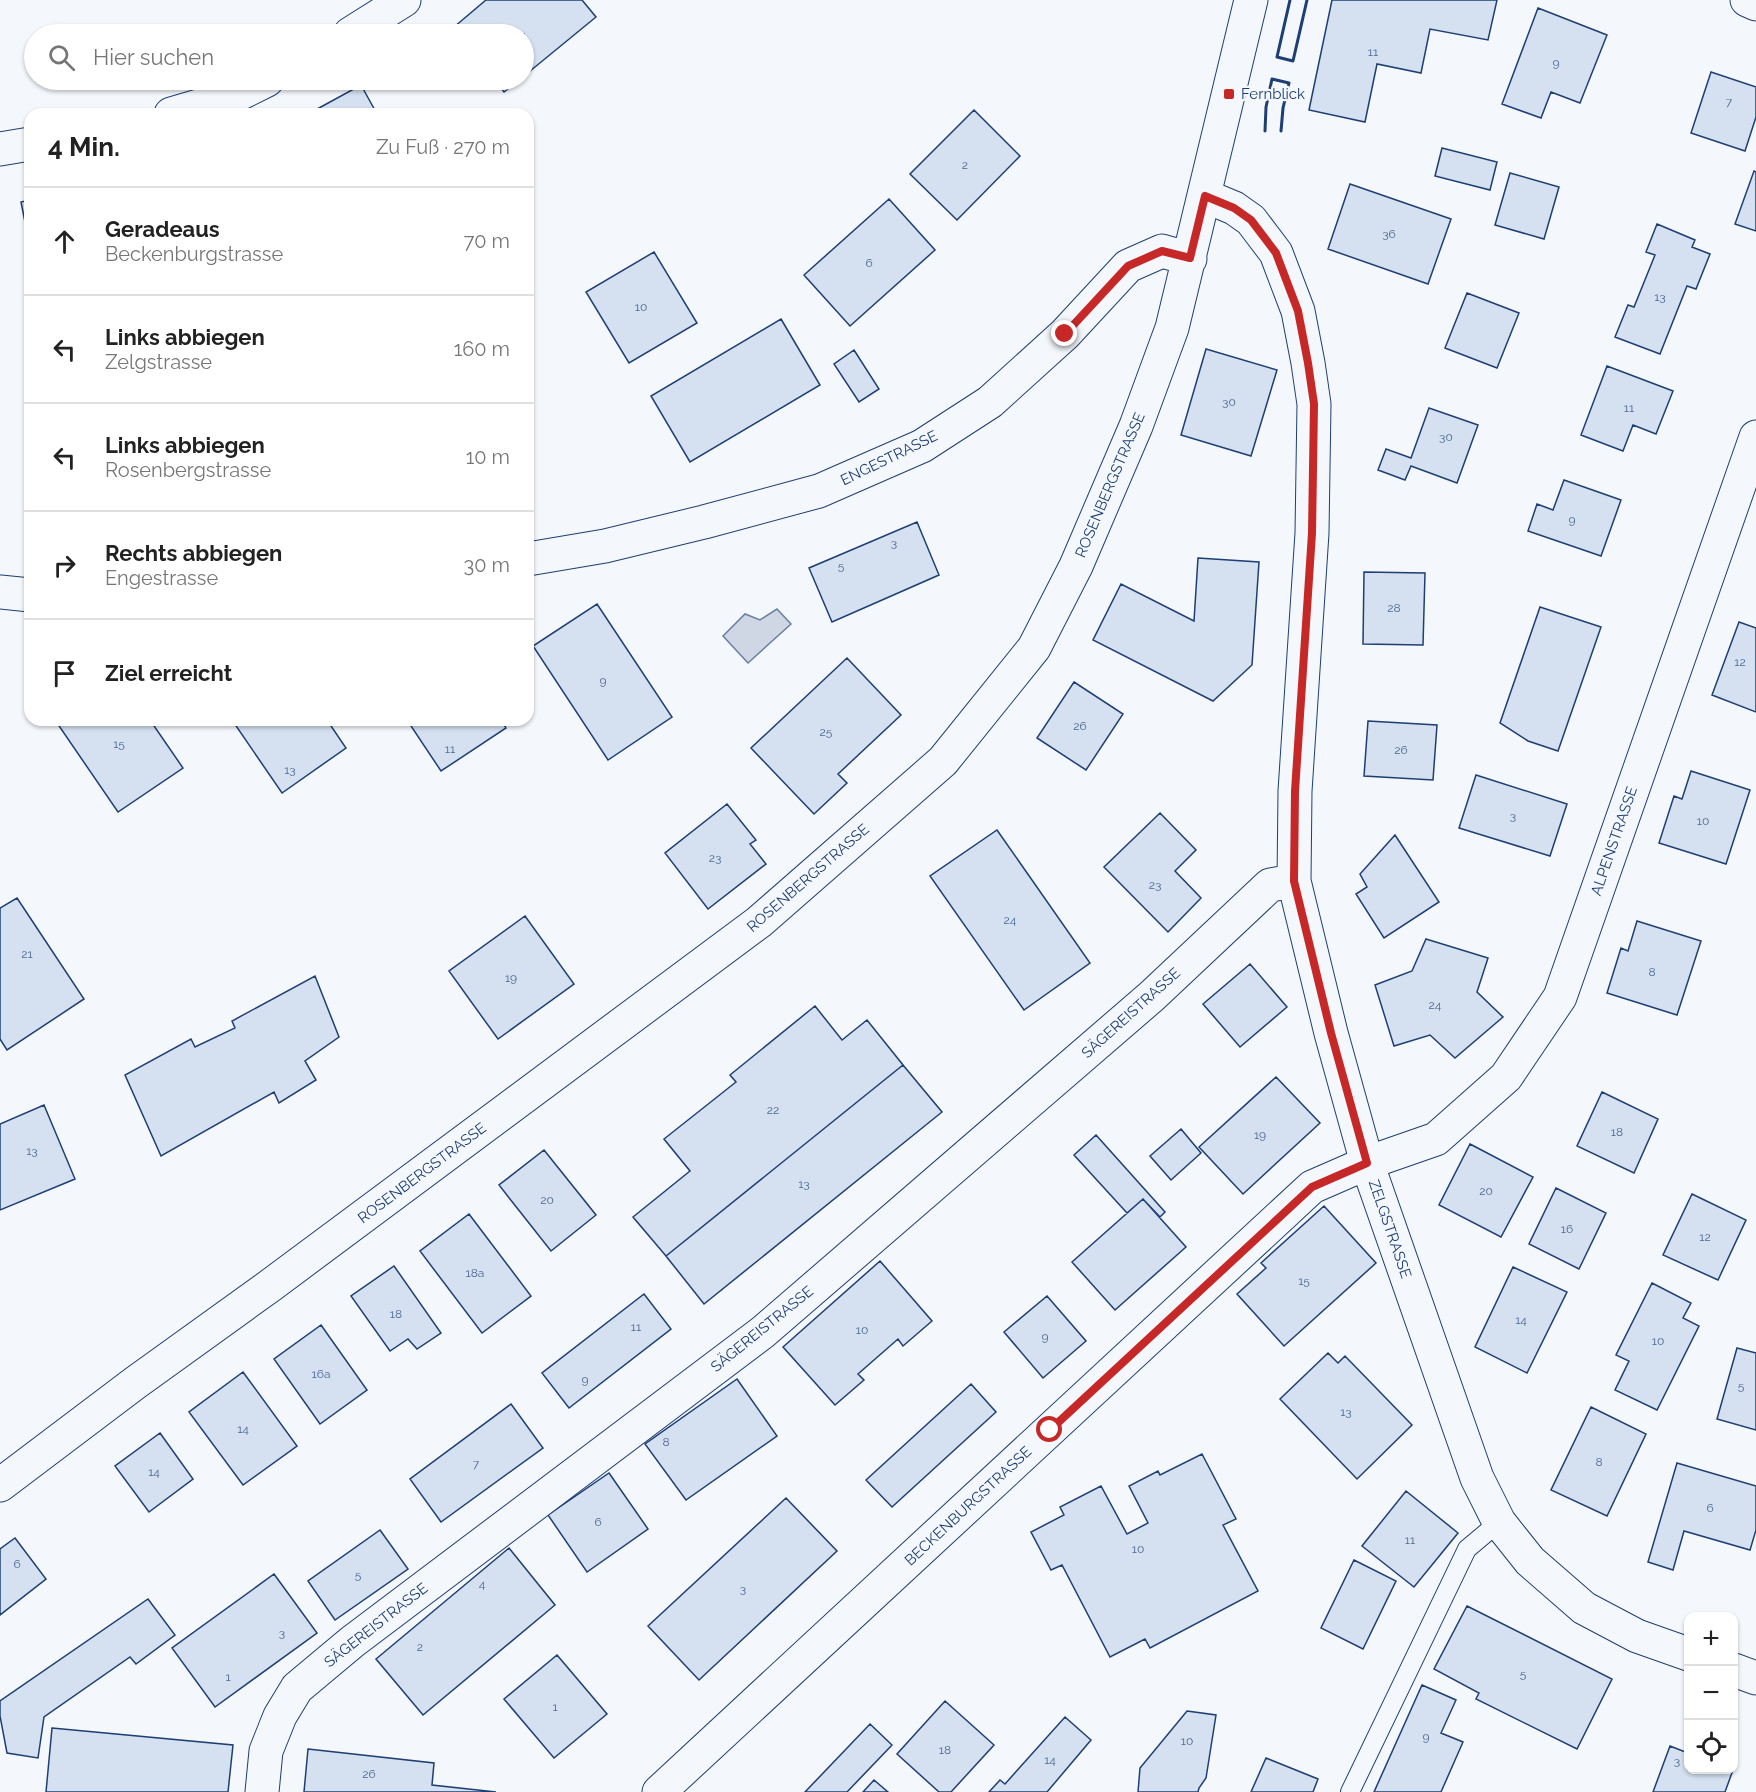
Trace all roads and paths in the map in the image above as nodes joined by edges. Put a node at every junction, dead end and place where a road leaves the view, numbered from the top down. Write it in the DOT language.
graph roads {
  1 [pos="404,0"];
  2 [pos="1251,0"];
  3 [pos="1747,0"];
  4 [pos="1756,4"];
  5 [pos="366,24"];
  6 [pos="247,90"];
  7 [pos="191,108"];
  8 [pos="24,145"];
  9 [pos="0,149"];
  10 [pos="1205,196"];
  11 [pos="1190,258"];
  12 [pos="1756,437"];
  13 [pos="534,558"];
  14 [pos="0,592"];
  15 [pos="24,594"];
  16 [pos="1294,881"];
  17 [pos="1367,1163"];
  18 [pos="0,1485"];
  19 [pos="1499,1522"];
  20 [pos="1684,1652"];
  21 [pos="1738,1671"];
  22 [pos="1756,1678"];
  23 [pos="262,1792"];
  24 [pos="659,1792"];
  25 [pos="1350,1792"];
  1 -- 5 [label="street"];
  2 -- 10 [label="street, ROSENBERGSTRASSE"];
  3 -- 4 [label="street"];
  6 -- 7 [label="street"];
  8 -- 9 [label="street"];
  10 -- 11 [label="street, ROSENBERGSTRASSE"];
  10 -- 16 [label="street, ZELGSTRASSE"];
  11 -- 13 [label="street, ENGESTRASSE"];
  11 -- 18 [label="street, ROSENBERGSTRASSE"];
  12 -- 17 [label="street, ALPENSTRASSE"];
  14 -- 15 [label="street"];
  16 -- 17 [label="street, ZELGSTRASSE"];
  16 -- 23 [label="street, SÄGEREISTRASSE"];
  17 -- 19 [label="street, ZELGSTRASSE"];
  17 -- 24 [label="street, BECKENBURGSTRASSE"];
  19 -- 20 [label="street, ZELGSTRASSE"];
  19 -- 25 [label="lane"];
  21 -- 22 [label="street"];
}
